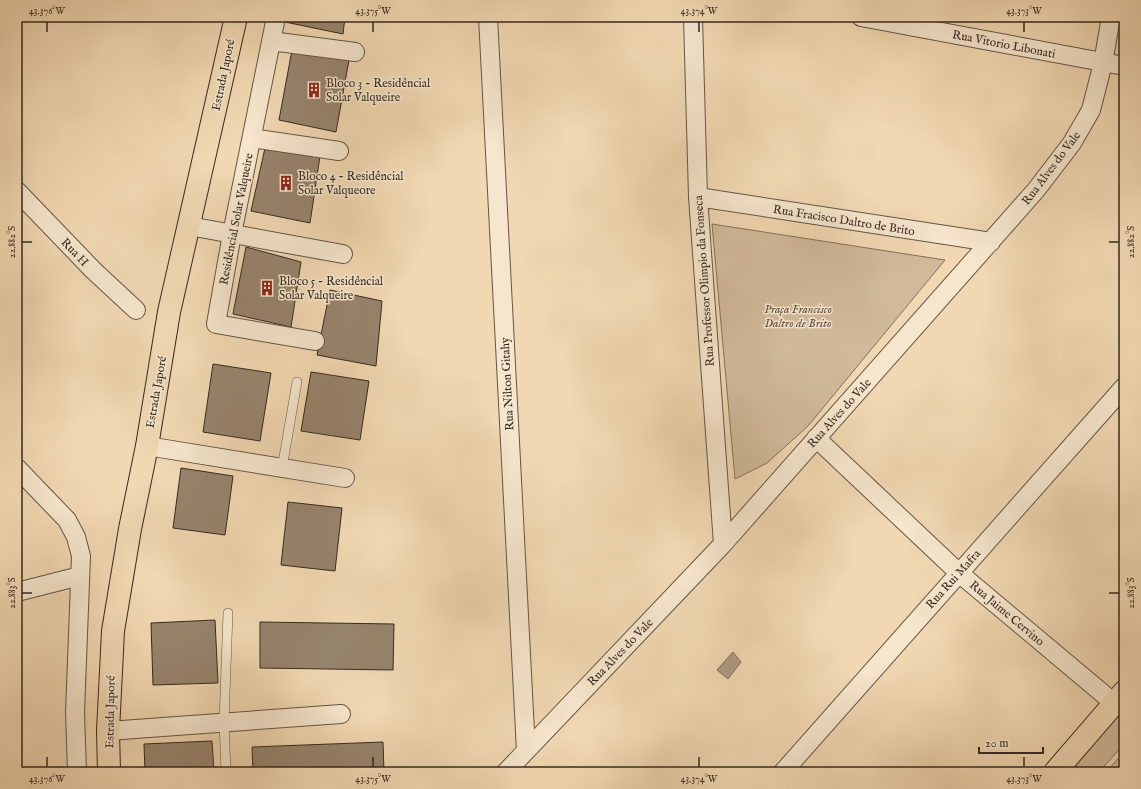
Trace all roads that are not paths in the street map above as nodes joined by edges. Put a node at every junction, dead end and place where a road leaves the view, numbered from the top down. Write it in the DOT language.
graph roads {
  1 [pos="236,17"];
  2 [pos="276,17"];
  3 [pos="488,17"];
  4 [pos="693,17"];
  5 [pos="861,17"];
  6 [pos="1111,17"];
  7 [pos="271,41"];
  8 [pos="355,52"];
  9 [pos="1103,63"];
  10 [pos="1124,66"];
  11 [pos="252,138"];
  12 [pos="339,151"];
  13 [pos="17,191"];
  14 [pos="698,197"];
  15 [pos="189,226"];
  16 [pos="232,234"];
  17 [pos="991,242"];
  18 [pos="343,254"];
  19 [pos="136,310"];
  20 [pos="315,341"];
  21 [pos="297,382"];
  22 [pos="1124,387"];
  23 [pos="816,438"];
  24 [pos="147,446"];
  25 [pos="17,468"];
  26 [pos="282,468"];
  27 [pos="345,478"];
  28 [pos="723,544"];
  29 [pos="959,573"];
  30 [pos="80,576"];
  31 [pos="17,592"];
  32 [pos="228,614"];
  33 [pos="1119,698"];
  34 [pos="341,714"];
  35 [pos="224,722"];
  36 [pos="108,730"];
  37 [pos="526,751"];
  38 [pos="77,772"];
  39 [pos="109,772"];
  40 [pos="226,772"];
  41 [pos="506,772"];
  42 [pos="783,772"];
  43 [pos="1055,772"];
  1 -- 15 [label="main road, Estrada Japoré"];
  2 -- 7 [label="street, Residêncial Solar Valqueire"];
  3 -- 37 [label="street, Rua Nilton Gitahy"];
  4 -- 14 [label="street, Rua Professor Olimpio da Fonseca"];
  5 -- 9 [label="street, Rua Vitorio Libonati"];
  6 -- 9 [label="street, Rua Alves do Vale"];
  7 -- 8 [label="street"];
  7 -- 11 [label="street, Residêncial Solar Valqueire"];
  9 -- 10 [label="street, Rua Vitorio Libonati"];
  9 -- 17 [label="street, Rua Alves do Vale"];
  11 -- 12 [label="street"];
  11 -- 16 [label="street, Residêncial Solar Valqueire"];
  13 -- 19 [label="street, Rua H"];
  14 -- 17 [label="street, Rua Fracisco Daltro de Brito"];
  14 -- 28 [label="street, Rua Professor Olimpio da Fonseca"];
  15 -- 16 [label="street"];
  15 -- 24 [label="main road, Estrada Japoré"];
  16 -- 18 [label="street"];
  16 -- 20 [label="street, Residêncial Solar Valqueire"];
  17 -- 23 [label="street, Rua Alves do Vale"];
  21 -- 26 [label="lane"];
  22 -- 29 [label="street, Rua Rui Mafra"];
  23 -- 28 [label="street, Rua Alves do Vale"];
  23 -- 29 [label="street, Rua Jaime Cervino"];
  24 -- 26 [label="street"];
  24 -- 36 [label="main road, Estrada Japoré"];
  25 -- 30 [label="street"];
  26 -- 27 [label="street"];
  28 -- 37 [label="street, Rua Alves do Vale"];
  29 -- 33 [label="street, Rua Jaime Cervino"];
  29 -- 42 [label="street, Rua Rui Mafra"];
  30 -- 31 [label="street"];
  30 -- 38 [label="street"];
  32 -- 35 [label="lane"];
  33 -- 43 [label="main road"];
  34 -- 35 [label="street"];
  35 -- 36 [label="street"];
  35 -- 40 [label="lane"];
  36 -- 39 [label="main road, Estrada Japoré"];
  37 -- 41 [label="street, Rua Alves do Vale"];
}
